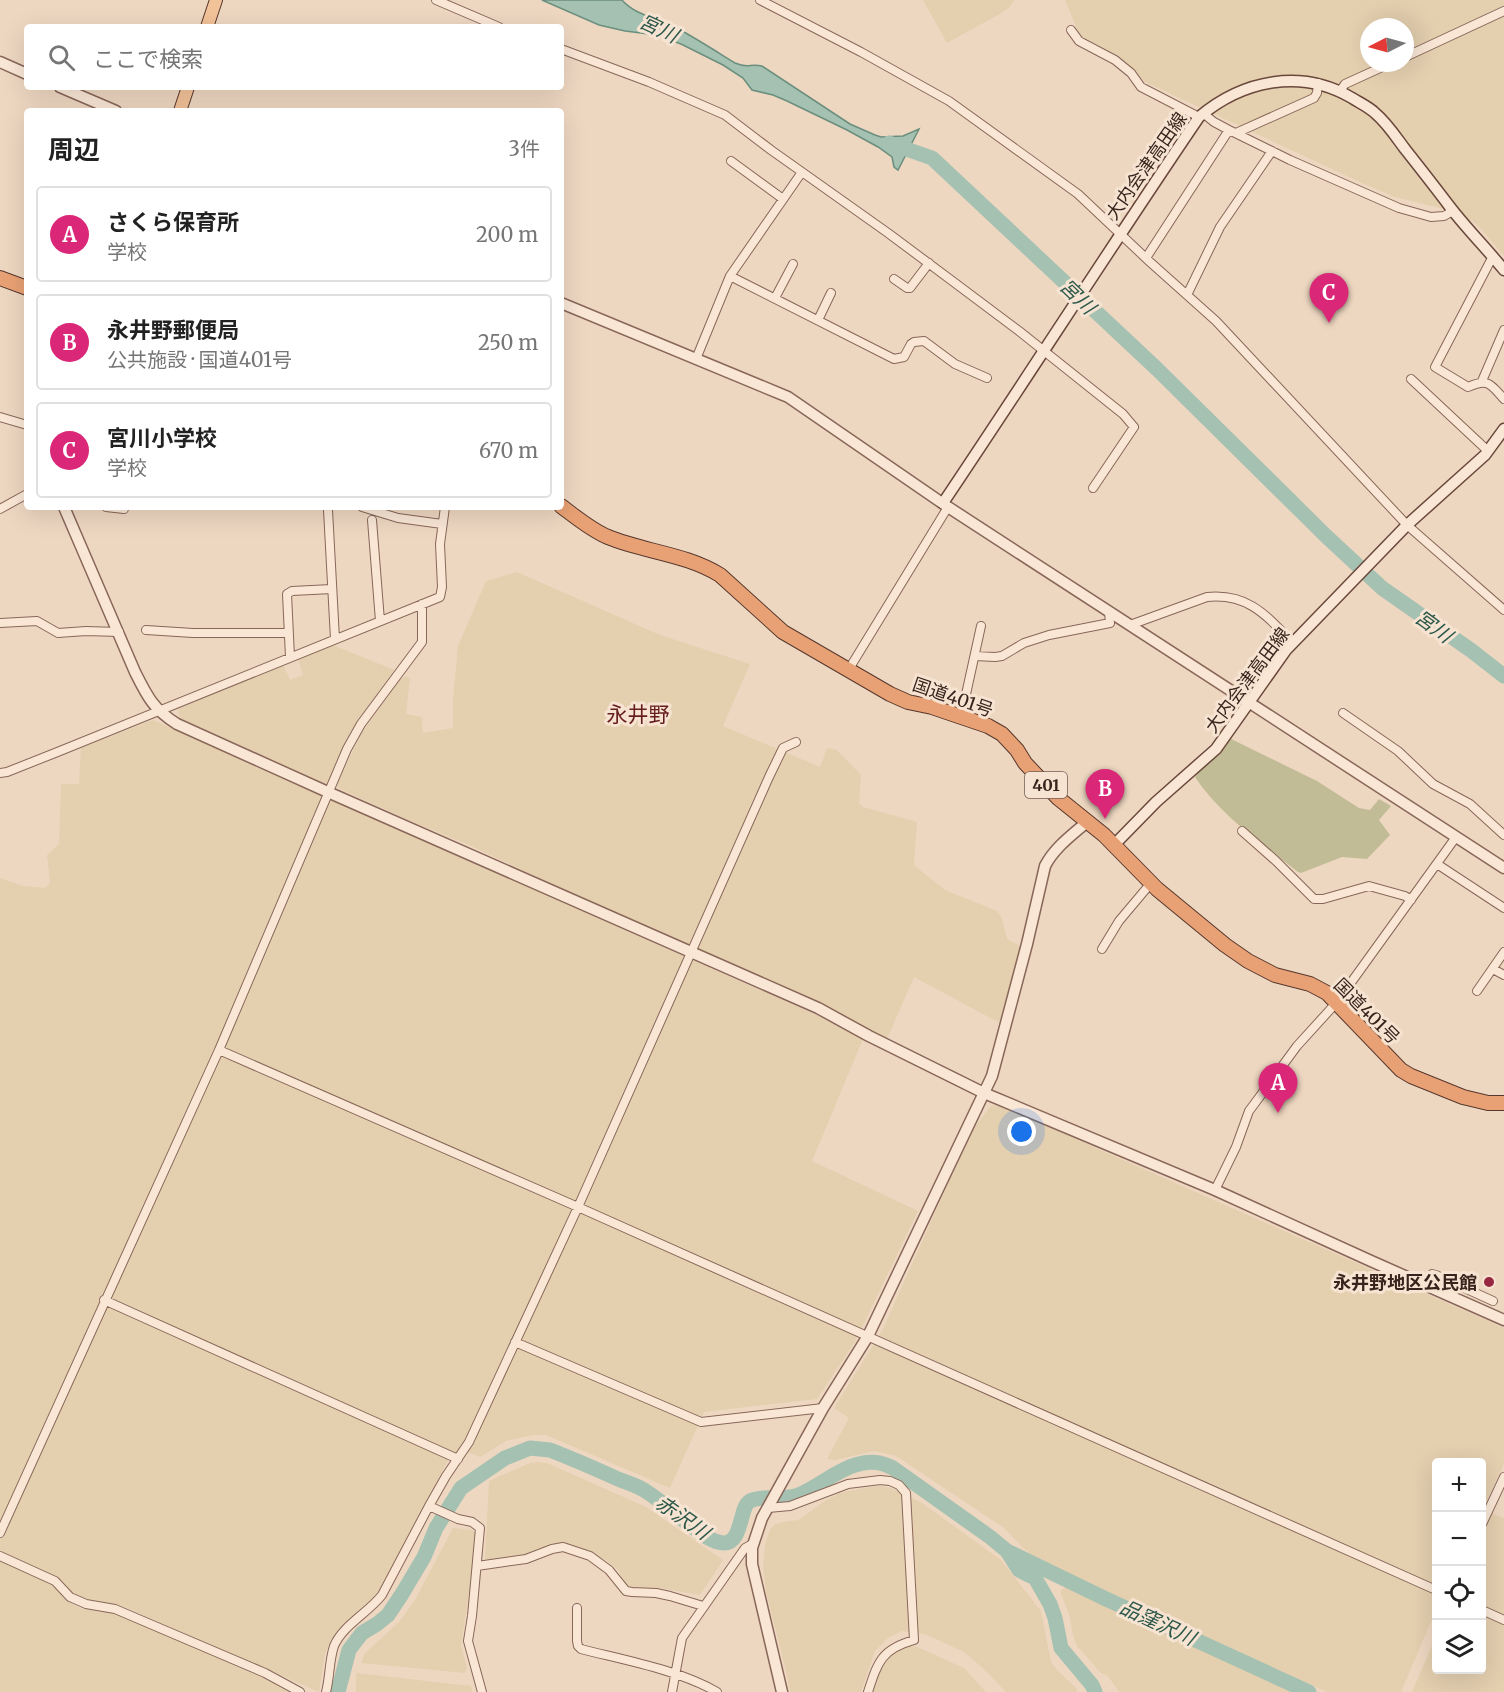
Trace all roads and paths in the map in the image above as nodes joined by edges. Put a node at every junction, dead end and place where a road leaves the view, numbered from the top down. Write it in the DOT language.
graph roads {
  1 [pos="216,0"];
  2 [pos="436,0"];
  3 [pos="760,0"];
  4 [pos="1504,11"];
  5 [pos="208,24"];
  6 [pos="492,24"];
  7 [pos="1071,30"];
  8 [pos="564,50"];
  9 [pos="1414,53"];
  10 [pos="1,65"];
  11 [pos="1371,72"];
  12 [pos="24,73"];
  13 [pos="1318,83"];
  14 [pos="67,90"];
  15 [pos="187,90"];
  16 [pos="1340,91"];
  17 [pos="109,108"];
  18 [pos="181,108"];
  19 [pos="1201,116"];
  20 [pos="1233,132"];
  21 [pos="1272,151"];
  22 [pos="731,161"];
  23 [pos="802,172"];
  24 [pos="783,199"];
  25 [pos="1453,211"];
  26 [pos="1119,235"];
  27 [pos="1493,256"];
  28 [pos="1146,258"];
  29 [pos="928,263"];
  30 [pos="793,264"];
  31 [pos="1504,270"];
  32 [pos="730,276"];
  33 [pos="0,278"];
  34 [pos="894,279"];
  35 [pos="24,287"];
  36 [pos="831,293"];
  37 [pos="1186,295"];
  38 [pos="775,298"];
  39 [pos="564,304"];
  40 [pos="818,320"];
  41 [pos="1504,330"];
  42 [pos="1046,349"];
  43 [pos="696,359"];
  44 [pos="987,378"];
  45 [pos="1411,378"];
  46 [pos="1482,381"];
  47 [pos="1504,399"];
  48 [pos="0,417"];
  49 [pos="24,424"];
  50 [pos="1504,429"];
  51 [pos="1488,451"];
  52 [pos="1094,488"];
  53 [pos="24,496"];
  54 [pos="945,505"];
  55 [pos="564,508"];
  56 [pos="0,509"];
  57 [pos="65,510"];
  58 [pos="327,510"];
  59 [pos="372,510"];
  60 [pos="444,510"];
  61 [pos="372,520"];
  62 [pos="442,524"];
  63 [pos="1407,525"];
  64 [pos="332,589"];
  65 [pos="422,604"];
  66 [pos="1504,610"];
  67 [pos="1109,612"];
  68 [pos="380,621"];
  69 [pos="0,623"];
  70 [pos="1130,625"];
  71 [pos="981,626"];
  72 [pos="146,630"];
  73 [pos="119,632"];
  74 [pos="289,633"];
  75 [pos="335,639"];
  76 [pos="1293,643"];
  77 [pos="975,656"];
  78 [pos="290,657"];
  79 [pos="849,669"];
  80 [pos="1248,702"];
  81 [pos="158,711"];
  82 [pos="1343,713"];
  83 [pos="961,717"];
  84 [pos="796,742"];
  85 [pos="0,773"];
  86 [pos="330,793"];
  87 [pos="1087,822"];
  88 [pos="1242,831"];
  89 [pos="1504,835"];
  90 [pos="1456,837"];
  91 [pos="1114,845"];
  92 [pos="1437,864"];
  93 [pos="1503,866"];
  94 [pos="1151,883"];
  95 [pos="1411,900"];
  96 [pos="1504,908"];
  97 [pos="1102,949"];
  98 [pos="690,952"];
  99 [pos="1504,952"];
  100 [pos="1493,969"];
  101 [pos="1504,975"];
  102 [pos="1477,991"];
  103 [pos="1337,1002"];
  104 [pos="219,1050"];
  105 [pos="984,1093"];
  106 [pos="1504,1103"];
  107 [pos="1215,1190"];
  108 [pos="578,1207"];
  109 [pos="1426,1286"];
  110 [pos="104,1300"];
  111 [pos="1493,1301"];
  112 [pos="1504,1320"];
  113 [pos="868,1336"];
  114 [pos="515,1342"];
  115 [pos="823,1408"];
  116 [pos="458,1459"];
  117 [pos="1504,1477"];
  118 [pos="429,1506"];
  119 [pos="768,1508"];
  120 [pos="1486,1515"];
  121 [pos="0,1533"];
  122 [pos="754,1543"];
  123 [pos="0,1556"];
  124 [pos="477,1566"];
  125 [pos="1432,1588"];
  126 [pos="703,1606"];
  127 [pos="578,1608"];
  128 [pos="1486,1612"];
  129 [pos="1504,1620"];
  130 [pos="676,1674"];
  131 [pos="300,1692"];
  132 [pos="326,1692"];
  133 [pos="482,1692"];
  134 [pos="672,1692"];
  135 [pos="717,1692"];
  136 [pos="782,1692"];
  137 [pos="868,1692"];
  1 -- 5 [label="main road"];
  2 -- 6 [label="street"];
  3 -- 26 [label="street"];
  4 -- 9 [label="street"];
  7 -- 19 [label="street"];
  8 -- 23 [label="street"];
  10 -- 12 [label="street"];
  11 -- 16 [label="street"];
  13 -- 16 [label="street, 大内会津高田線"];
  13 -- 19 [label="street, 大内会津高田線"];
  13 -- 20 [label="street"];
  14 -- 17 [label="street"];
  15 -- 18 [label="main road"];
  16 -- 25 [label="street, 大内会津高田線"];
  19 -- 20 [label="street"];
  19 -- 26 [label="street, 大内会津高田線"];
  20 -- 21 [label="street"];
  20 -- 28 [label="street"];
  21 -- 25 [label="street"];
  21 -- 37 [label="street"];
  22 -- 24 [label="street"];
  23 -- 24 [label="street"];
  23 -- 29 [label="street"];
  24 -- 32 [label="street"];
  25 -- 27 [label="street, 大内会津高田線"];
  26 -- 28 [label="street"];
  26 -- 42 [label="street, 大内会津高田線"];
  27 -- 31 [label="street, 大内会津高田線"];
  27 -- 46 [label="street"];
  28 -- 37 [label="street"];
  29 -- 34 [label="street"];
  29 -- 42 [label="street"];
  30 -- 38 [label="street"];
  32 -- 38 [label="street"];
  32 -- 43 [label="street"];
  33 -- 35 [label="highway"];
  36 -- 40 [label="street"];
  37 -- 63 [label="street"];
  38 -- 40 [label="street"];
  39 -- 43 [label="street"];
  40 -- 44 [label="street"];
  41 -- 46 [label="street"];
  42 -- 52 [label="street"];
  42 -- 54 [label="street, 大内会津高田線"];
  43 -- 54 [label="street"];
  45 -- 51 [label="street"];
  46 -- 47 [label="street"];
  48 -- 49 [label="street"];
  50 -- 51 [label="street, 大内会津高田線"];
  51 -- 63 [label="street, 大内会津高田線"];
  53 -- 56 [label="street"];
  54 -- 67 [label="street"];
  54 -- 79 [label="street"];
  55 -- 79 [label="highway, 国道401号 / 401"];
  57 -- 73 [label="street"];
  58 -- 64 [label="street"];
  59 -- 62 [label="street"];
  60 -- 62 [label="street"];
  61 -- 68 [label="street"];
  62 -- 65 [label="street"];
  63 -- 66 [label="street"];
  63 -- 76 [label="street, 大内会津高田線"];
  64 -- 74 [label="street"];
  64 -- 75 [label="street"];
  65 -- 68 [label="street"];
  65 -- 86 [label="street"];
  67 -- 70 [label="street"];
  67 -- 77 [label="street"];
  68 -- 75 [label="street"];
  69 -- 73 [label="street"];
  70 -- 76 [label="street"];
  70 -- 80 [label="street"];
  71 -- 77 [label="street"];
  72 -- 74 [label="street"];
  73 -- 81 [label="street"];
  74 -- 78 [label="street"];
  75 -- 78 [label="street"];
  76 -- 80 [label="street, 大内会津高田線"];
  77 -- 83 [label="street"];
  78 -- 81 [label="street"];
  79 -- 83 [label="highway, 国道401号 / 401"];
  80 -- 90 [label="street"];
  80 -- 91 [label="street, 大内会津高田線"];
  81 -- 85 [label="street"];
  81 -- 86 [label="street"];
  82 -- 89 [label="street"];
  83 -- 87 [label="highway, 国道401号 / 401"];
  84 -- 98 [label="street"];
  86 -- 98 [label="street"];
  86 -- 104 [label="street"];
  87 -- 91 [label="highway, 国道401号 / 401"];
  87 -- 105 [label="street"];
  88 -- 95 [label="street"];
  90 -- 92 [label="street"];
  90 -- 93 [label="street"];
  91 -- 94 [label="highway, 国道401号 / 401"];
  92 -- 95 [label="street"];
  92 -- 96 [label="street"];
  94 -- 97 [label="street"];
  94 -- 103 [label="highway, 国道401号 / 401"];
  95 -- 103 [label="street"];
  98 -- 105 [label="street"];
  98 -- 108 [label="street"];
  99 -- 100 [label="street"];
  100 -- 101 [label="street"];
  100 -- 102 [label="street"];
  103 -- 106 [label="highway, 国道401号 / 401"];
  103 -- 107 [label="street"];
  104 -- 108 [label="street"];
  104 -- 110 [label="street"];
  105 -- 107 [label="street"];
  105 -- 113 [label="street"];
  107 -- 109 [label="street"];
  108 -- 113 [label="street"];
  108 -- 114 [label="street"];
  109 -- 111 [label="street"];
  109 -- 112 [label="street"];
  110 -- 116 [label="street"];
  110 -- 121 [label="street"];
  113 -- 115 [label="street"];
  113 -- 125 [label="street"];
  114 -- 115 [label="street"];
  114 -- 116 [label="street"];
  115 -- 119 [label="street"];
  116 -- 118 [label="street"];
  117 -- 120 [label="street"];
  118 -- 124 [label="street"];
  118 -- 132 [label="street"];
  119 -- 122 [label="street"];
  119 -- 137 [label="street"];
  122 -- 126 [label="street"];
  122 -- 136 [label="street"];
  123 -- 131 [label="street"];
  124 -- 126 [label="street"];
  124 -- 133 [label="street"];
  126 -- 130 [label="street"];
  127 -- 130 [label="street"];
  128 -- 129 [label="street"];
  130 -- 134 [label="street"];
  130 -- 135 [label="street"];
}
